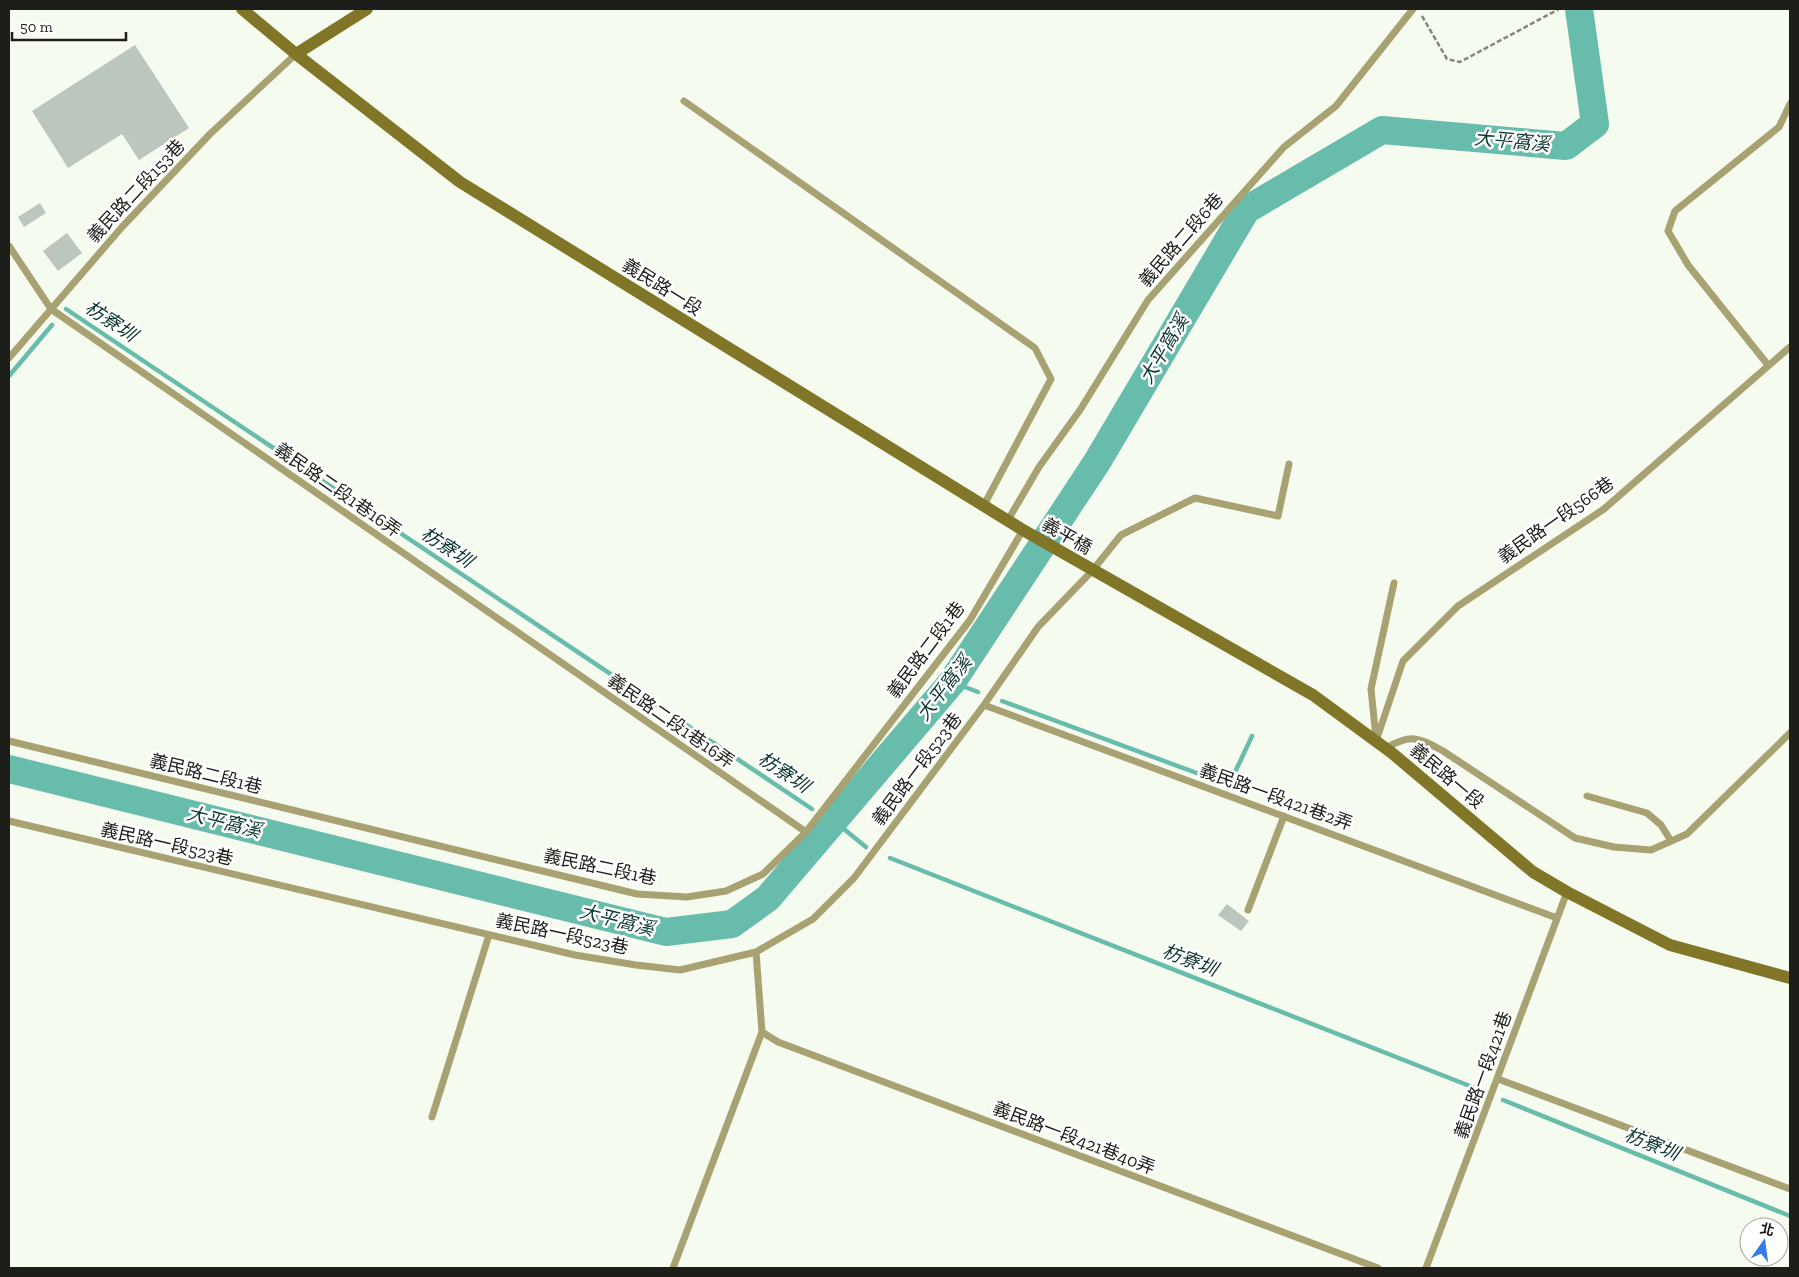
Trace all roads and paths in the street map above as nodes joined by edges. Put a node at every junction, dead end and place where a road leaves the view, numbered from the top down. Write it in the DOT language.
graph roads {
  1 [pos="242,9"];
  2 [pos="367,9"];
  3 [pos="1558,9"];
  4 [pos="1412,10"];
  5 [pos="296,54"];
  6 [pos="684,101"];
  7 [pos="1790,104"];
  8 [pos="9,246"];
  9 [pos="51,309"];
  10 [pos="1790,347"];
  11 [pos="9,358"];
  12 [pos="1768,365"];
  13 [pos="1289,464"];
  14 [pos="984,505"];
  15 [pos="1008,520"];
  16 [pos="1023,530"];
  17 [pos="1092,571"];
  18 [pos="1394,583"];
  19 [pos="984,704"];
  20 [pos="1790,733"];
  21 [pos="9,741"];
  22 [pos="1381,744"];
  23 [pos="1587,796"];
  24 [pos="1284,816"];
  25 [pos="9,821"];
  26 [pos="806,832"];
  27 [pos="1671,841"];
  28 [pos="1567,892"];
  29 [pos="1248,910"];
  30 [pos="1556,918"];
  31 [pos="489,935"];
  32 [pos="756,952"];
  33 [pos="1790,978"];
  34 [pos="762,1032"];
  35 [pos="1498,1079"];
  36 [pos="432,1117"];
  37 [pos="1790,1190"];
  38 [pos="673,1268"];
  39 [pos="1378,1268"];
  40 [pos="1426,1268"];
  1 -- 5 [label="street, 義民路一段"];
  2 -- 5 [label="street"];
  3 -- 4 [label="path"];
  4 -- 15 [label="lane, 義民路二段6巷"];
  5 -- 9 [label="lane, 義民路二段153巷"];
  5 -- 14 [label="street, 義民路一段"];
  6 -- 14 [label="lane"];
  7 -- 12 [label="lane"];
  8 -- 9 [label="lane"];
  9 -- 11 [label="lane, 義民路二段153巷"];
  9 -- 26 [label="lane, 義民路二段1巷16弄"];
  10 -- 12 [label="lane, 義民路一段566巷"];
  12 -- 22 [label="lane, 義民路一段566巷"];
  13 -- 17 [label="lane, 義民路一段523巷"];
  14 -- 15 [label="street, 義民路一段"];
  15 -- 16 [label="street, 義民路一段"];
  16 -- 17 [label="street, 義平橋"];
  16 -- 26 [label="lane, 義民路二段1巷"];
  17 -- 19 [label="lane, 義民路一段523巷"];
  17 -- 22 [label="street, 義民路一段"];
  18 -- 22 [label="lane"];
  19 -- 24 [label="lane, 義民路一段421巷2弄"];
  19 -- 32 [label="lane, 義民路一段523巷"];
  20 -- 27 [label="lane"];
  21 -- 26 [label="lane, 義民路二段1巷"];
  22 -- 27 [label="lane"];
  22 -- 28 [label="street, 義民路一段"];
  23 -- 27 [label="lane"];
  24 -- 29 [label="lane"];
  24 -- 30 [label="lane, 義民路一段421巷2弄"];
  25 -- 31 [label="lane, 義民路一段523巷"];
  28 -- 30 [label="lane, 義民路一段421巷"];
  28 -- 33 [label="street, 義民路一段"];
  30 -- 35 [label="lane, 義民路一段421巷"];
  31 -- 32 [label="lane, 義民路一段523巷"];
  31 -- 36 [label="lane"];
  32 -- 34 [label="lane"];
  34 -- 38 [label="lane"];
  34 -- 39 [label="lane, 義民路一段421巷40弄"];
  35 -- 37 [label="lane"];
  35 -- 40 [label="lane, 義民路一段421巷"];
}
